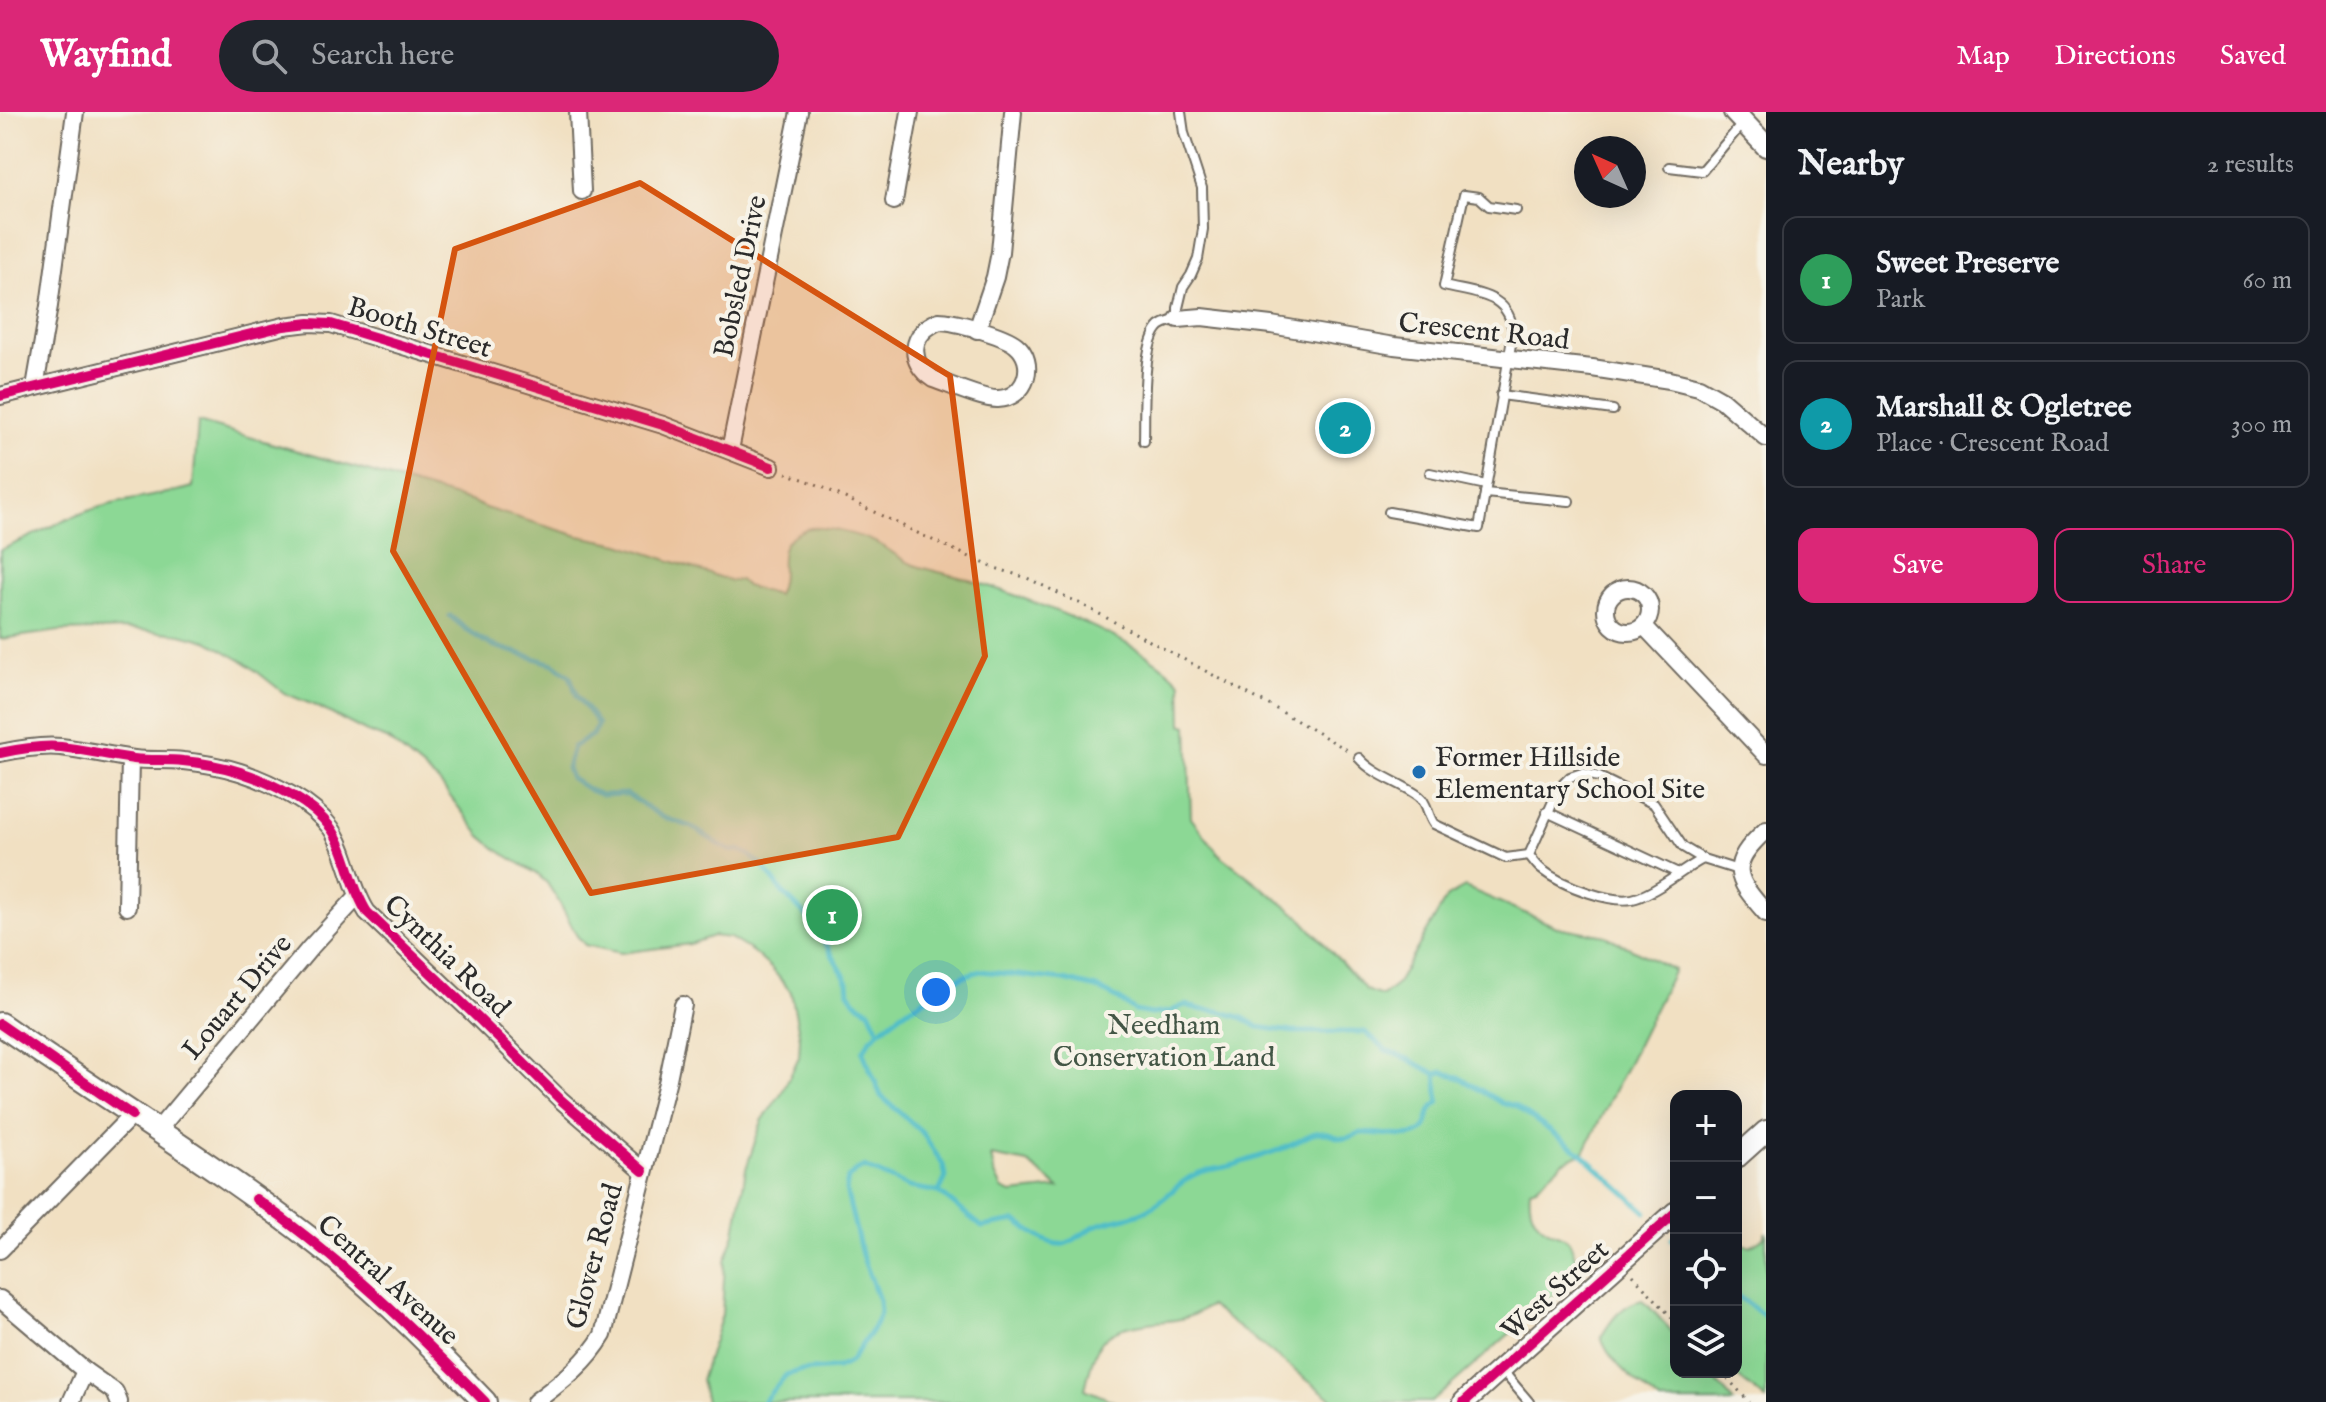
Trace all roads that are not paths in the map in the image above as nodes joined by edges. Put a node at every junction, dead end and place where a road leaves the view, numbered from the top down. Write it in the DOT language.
graph roads {
  1 [pos="75,112"];
  2 [pos="578,112"];
  3 [pos="799,112"];
  4 [pos="910,112"];
  5 [pos="1013,112"];
  6 [pos="1181,112"];
  7 [pos="1739,117"];
  8 [pos="1766,146"];
  9 [pos="1669,167"];
  10 [pos="582,191"];
  11 [pos="894,201"];
  12 [pos="1516,210"];
  13 [pos="1178,319"];
  14 [pos="977,330"];
  15 [pos="1508,358"];
  16 [pos="35,387"];
  17 [pos="1501,395"];
  18 [pos="0,396"];
  19 [pos="1613,410"];
  20 [pos="1766,438"];
  21 [pos="1144,441"];
  22 [pos="730,450"];
  23 [pos="771,467"];
  24 [pos="1430,473"];
  25 [pos="1486,489"];
  26 [pos="1569,501"];
  27 [pos="1389,512"];
  28 [pos="1644,626"];
  29 [pos="0,753"];
  30 [pos="1766,755"];
  31 [pos="1359,758"];
  32 [pos="130,759"];
  33 [pos="1547,812"];
  34 [pos="1766,830"];
  35 [pos="1529,855"];
  36 [pos="1703,859"];
  37 [pos="1738,870"];
  38 [pos="1678,873"];
  39 [pos="357,897"];
  40 [pos="127,907"];
  41 [pos="1766,913"];
  42 [pos="683,1005"];
  43 [pos="0,1024"];
  44 [pos="132,1115"];
  45 [pos="157,1131"];
  46 [pos="1766,1131"];
  47 [pos="1742,1153"];
  48 [pos="643,1171"];
  49 [pos="1670,1217"];
  50 [pos="0,1250"];
  51 [pos="0,1299"];
  52 [pos="1501,1369"];
  53 [pos="85,1371"];
  54 [pos="71,1402"];
  55 [pos="119,1402"];
  56 [pos="485,1402"];
  57 [pos="535,1402"];
  58 [pos="1464,1402"];
  59 [pos="1529,1402"];
  1 -- 16 [label="street"];
  2 -- 10 [label="street"];
  3 -- 22 [label="street, Bobsled Drive"];
  4 -- 11 [label="street"];
  5 -- 14 [label="street"];
  6 -- 13 [label="lane"];
  7 -- 8 [label="street"];
  7 -- 9 [label="lane"];
  12 -- 15 [label="lane"];
  13 -- 15 [label="street, Crescent Road"];
  13 -- 21 [label="lane"];
  14 -- 14 [label="street"];
  15 -- 17 [label="lane"];
  15 -- 20 [label="street, Crescent Road"];
  16 -- 18 [label="street, Booth Street"];
  16 -- 22 [label="street, Booth Street"];
  17 -- 19 [label="lane"];
  17 -- 25 [label="lane"];
  22 -- 23 [label="street, Booth Street"];
  24 -- 25 [label="lane"];
  25 -- 26 [label="lane"];
  25 -- 27 [label="lane"];
  28 -- 30 [label="street"];
  29 -- 32 [label="street, Cynthia Road"];
  31 -- 35 [label="lane"];
  32 -- 39 [label="street, Cynthia Road"];
  32 -- 40 [label="street"];
  33 -- 35 [label="lane"];
  33 -- 36 [label="lane"];
  33 -- 38 [label="lane"];
  34 -- 37 [label="street"];
  35 -- 38 [label="lane"];
  36 -- 37 [label="lane"];
  36 -- 38 [label="lane"];
  37 -- 41 [label="street"];
  39 -- 45 [label="street, Louart Drive"];
  39 -- 48 [label="street, Cynthia Road"];
  42 -- 48 [label="street, Glover Road"];
  43 -- 44 [label="main road, Central Avenue"];
  44 -- 45 [label="main road, Central Avenue"];
  44 -- 50 [label="street"];
  45 -- 56 [label="main road, Central Avenue"];
  46 -- 47 [label="street"];
  48 -- 57 [label="street, Glover Road"];
  49 -- 52 [label="street, West Street"];
  51 -- 53 [label="street"];
  52 -- 58 [label="street, West Street"];
  52 -- 59 [label="lane"];
  53 -- 54 [label="street"];
  53 -- 55 [label="street"];
}
